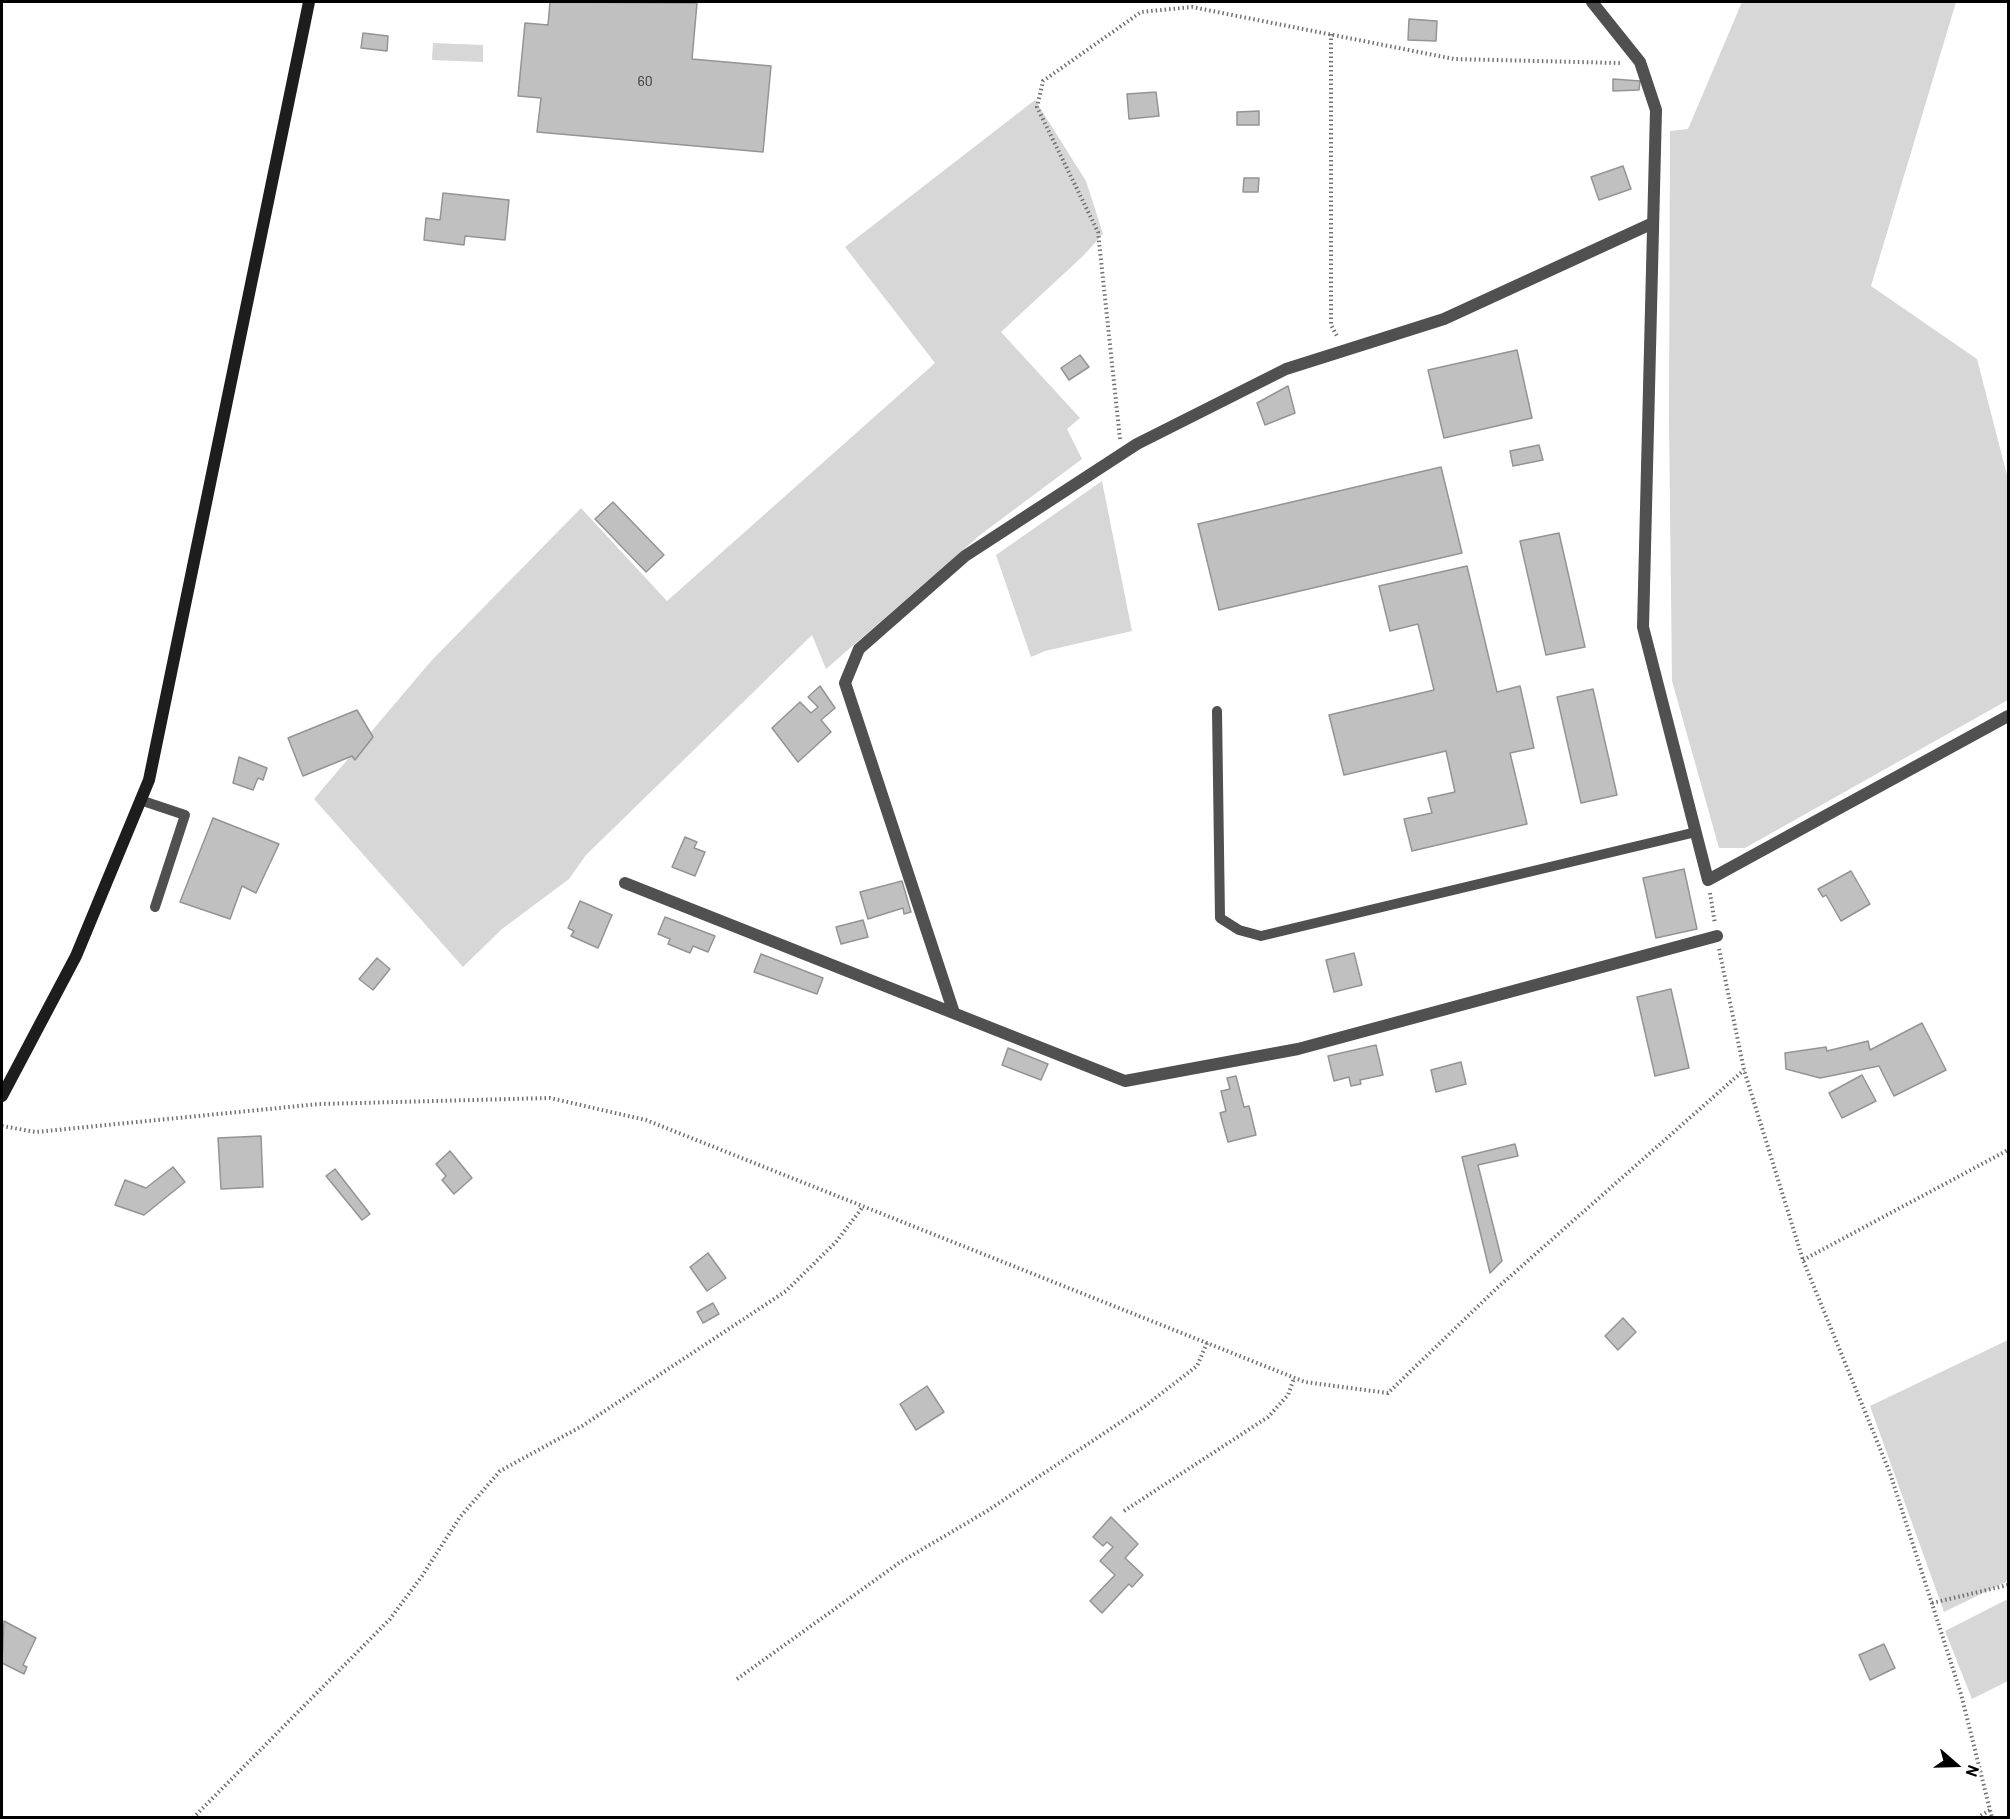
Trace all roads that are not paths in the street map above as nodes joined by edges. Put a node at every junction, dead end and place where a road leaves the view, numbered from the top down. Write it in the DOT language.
graph roads {
  1 [pos="309,2"];
  2 [pos="1592,2"];
  3 [pos="1653,223"];
  4 [pos="1217,711"];
  5 [pos="2008,716"];
  6 [pos="140,801"];
  7 [pos="1696,832"];
  8 [pos="625,883"];
  9 [pos="155,907"];
  10 [pos="1717,936"];
  11 [pos="954,1013"];
  12 [pos="2,1096"];
  1 -- 6 [label="main road"];
  2 -- 3 [label="street"];
  3 -- 7 [label="street"];
  3 -- 11 [label="street"];
  4 -- 7 [label="lane"];
  5 -- 7 [label="street"];
  6 -- 9 [label="lane"];
  6 -- 12 [label="main road"];
  8 -- 11 [label="street"];
  10 -- 11 [label="street"];
}
